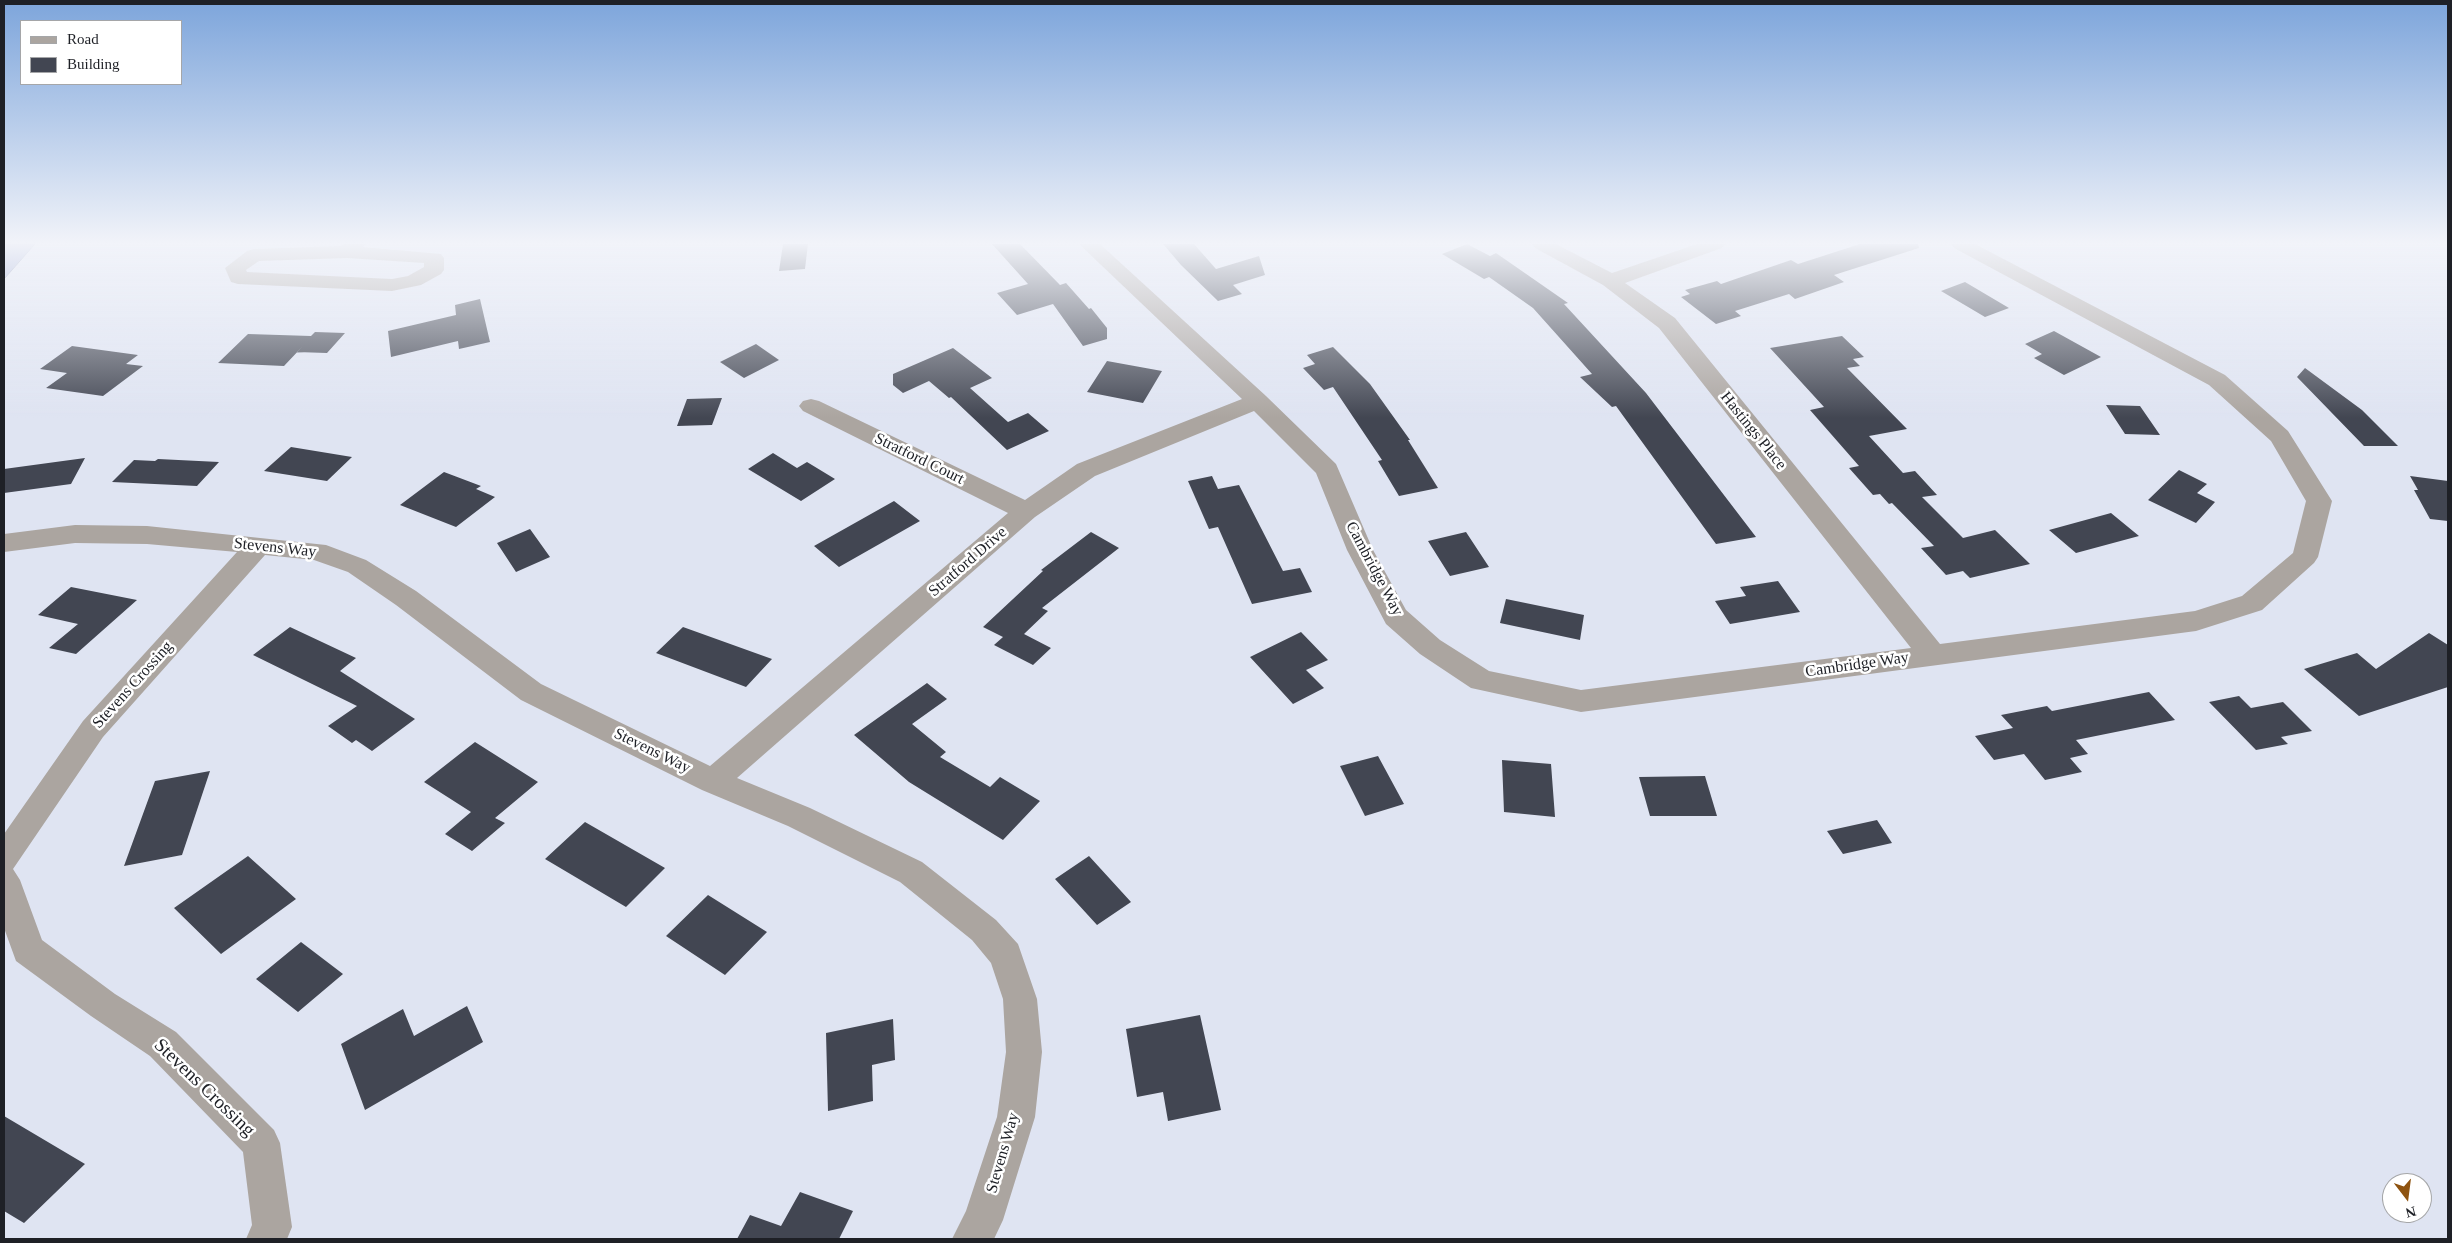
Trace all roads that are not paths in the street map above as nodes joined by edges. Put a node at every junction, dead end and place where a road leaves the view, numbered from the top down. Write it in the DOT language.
graph roads {
  1 [pos="1152,302"];
  2 [pos="1639,302"];
  3 [pos="2070,302"];
  4 [pos="1258,400"];
  5 [pos="811,406"];
  6 [pos="1026,511"];
  7 [pos="4,544"];
  8 [pos="258,546"];
  9 [pos="1933,655"];
  10 [pos="713,781"];
  11 [pos="4,859"];
  12 [pos="4,880"];
  13 [pos="266,1239"];
  14 [pos="972,1239"];
  1 -- 4 [label="street, Cambridge Way"];
  2 -- 9 [label="street, Hastings Place"];
  3 -- 9 [label="street, Cambridge Way"];
  4 -- 6 [label="street, Stratford Drive"];
  4 -- 9 [label="street, Cambridge Way"];
  5 -- 6 [label="street, Stratford Court"];
  6 -- 10 [label="street, Stratford Drive"];
  7 -- 8 [label="street, Stevens Way"];
  8 -- 10 [label="street, Stevens Way"];
  8 -- 11 [label="street, Stevens Crossing"];
  10 -- 14 [label="street, Stevens Way"];
  12 -- 13 [label="street, Stevens Crossing"];
}
